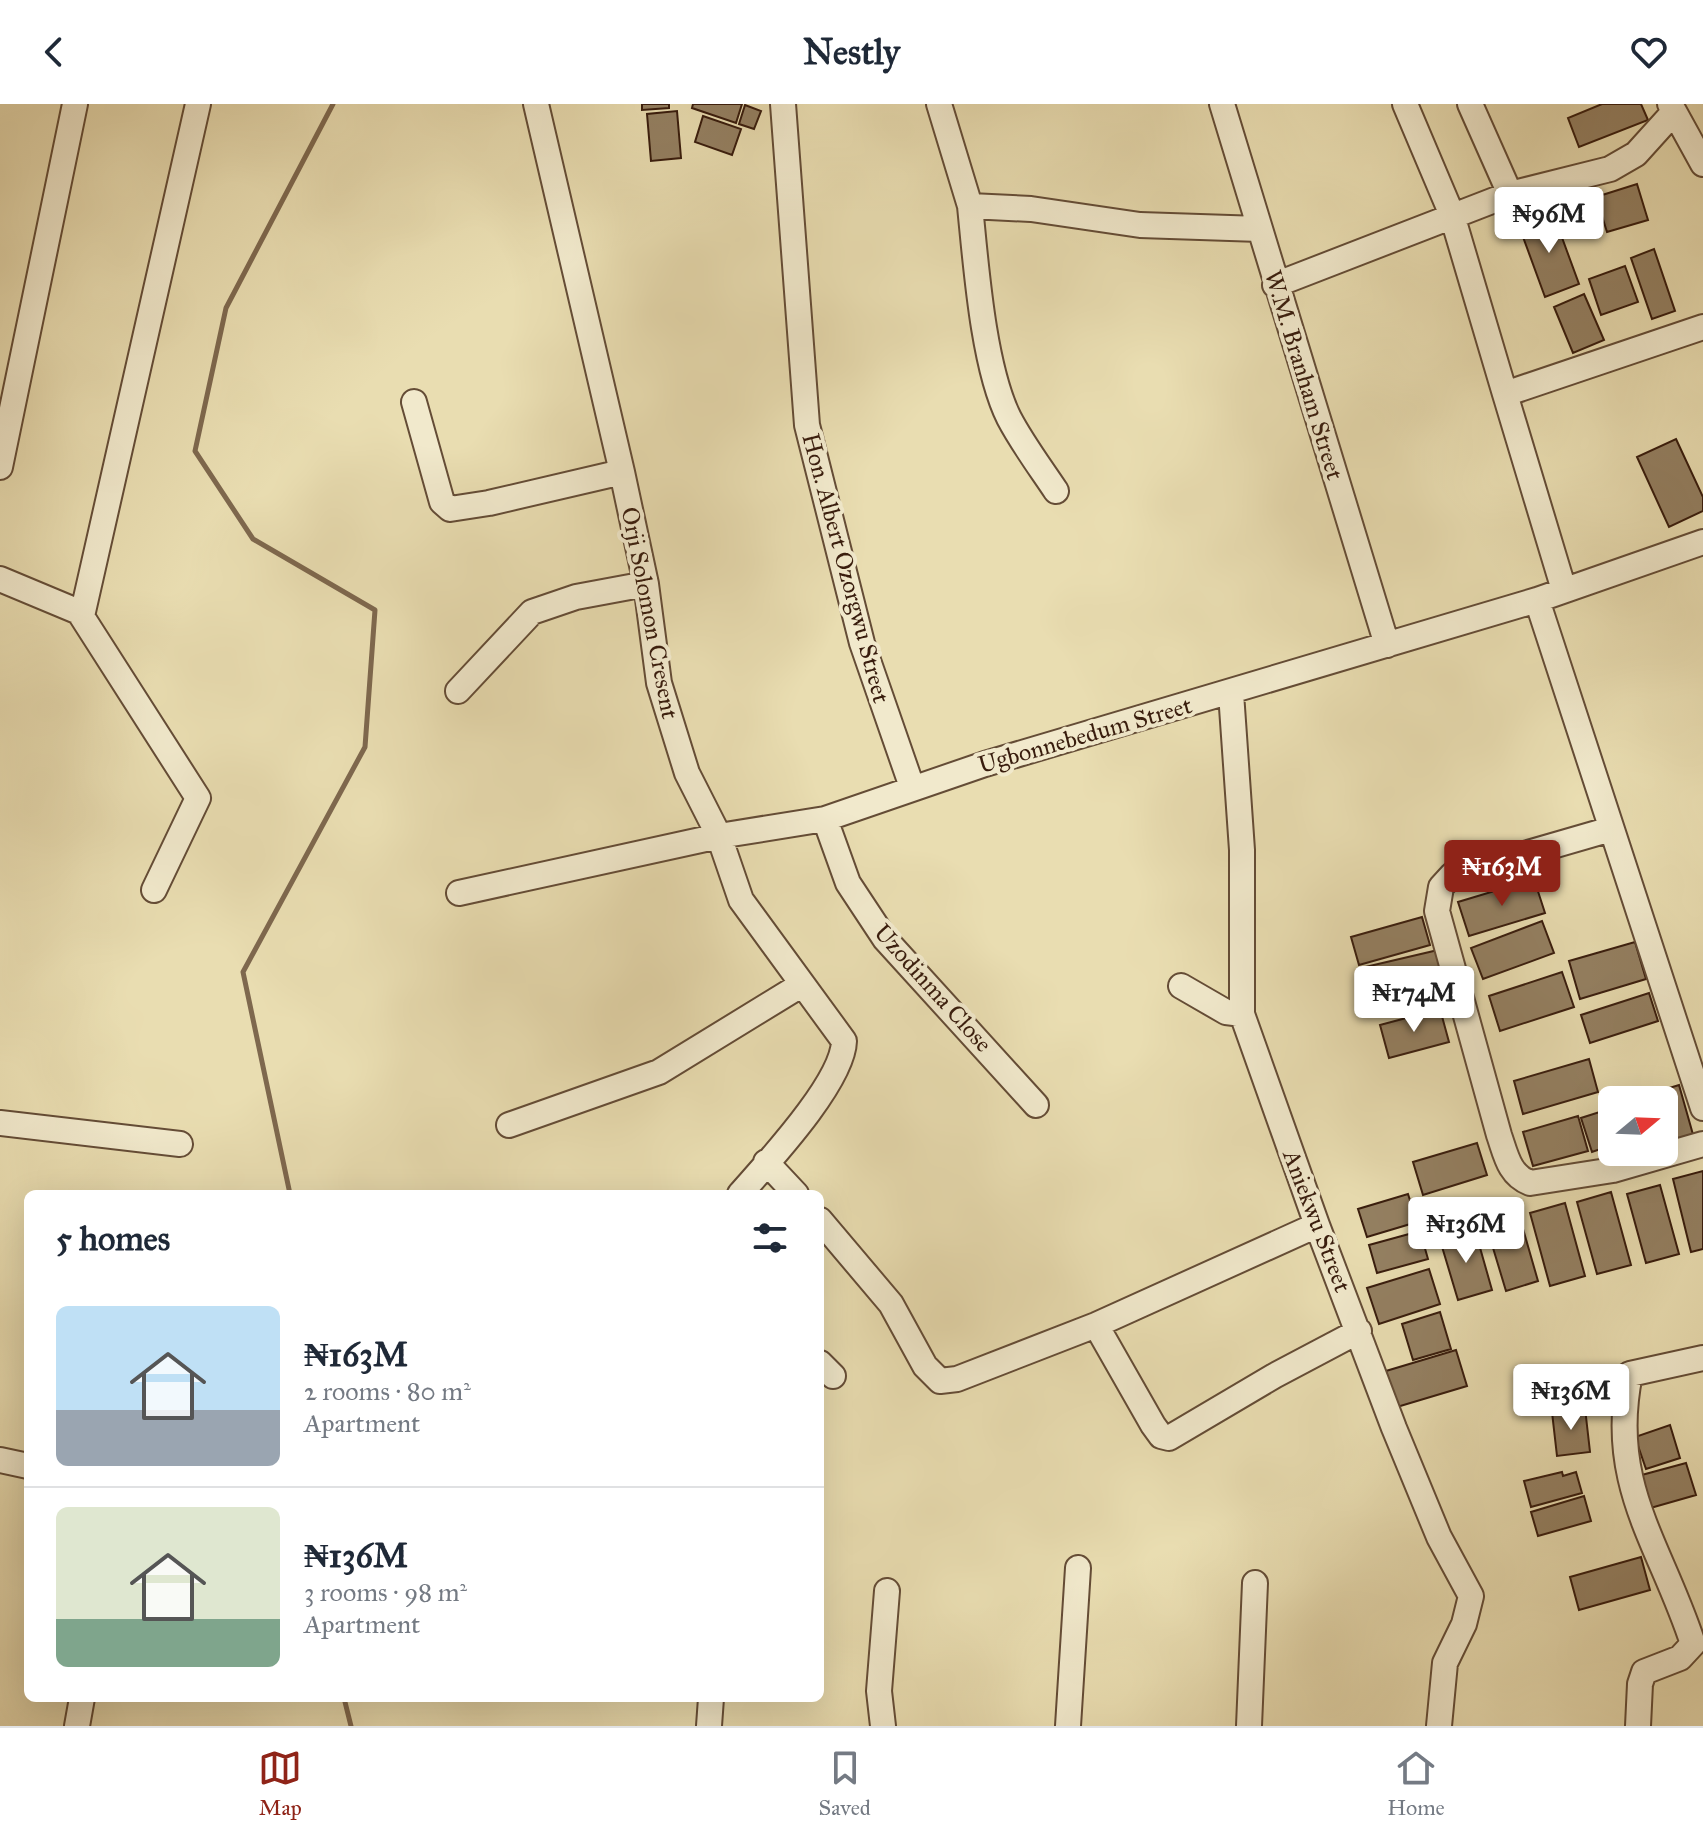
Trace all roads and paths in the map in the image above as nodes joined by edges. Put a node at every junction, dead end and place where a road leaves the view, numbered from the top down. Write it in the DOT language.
graph roads {
  1 [pos="75,104"];
  2 [pos="198,104"];
  3 [pos="536,104"];
  4 [pos="783,104"];
  5 [pos="939,104"];
  6 [pos="1222,104"];
  7 [pos="1405,104"];
  8 [pos="1470,104"];
  9 [pos="1671,108"];
  10 [pos="1703,164"];
  11 [pos="1510,194"];
  12 [pos="970,206"];
  13 [pos="1452,215"];
  14 [pos="1260,229"];
  15 [pos="1275,285"];
  16 [pos="1703,327"];
  17 [pos="1505,394"];
  18 [pos="414,402"];
  19 [pos="0,467"];
  20 [pos="622,472"];
  21 [pos="1056,491"];
  22 [pos="1703,542"];
  23 [pos="0,579"];
  24 [pos="646,584"];
  25 [pos="1564,590"];
  26 [pos="1537,600"];
  27 [pos="82,616"];
  28 [pos="1387,645"];
  29 [pos="458,691"];
  30 [pos="1231,693"];
  31 [pos="912,787"];
  32 [pos="825,819"];
  33 [pos="1611,829"];
  34 [pos="719,836"];
  35 [pos="154,890"];
  36 [pos="459,893"];
  37 [pos="801,985"];
  38 [pos="1181,986"];
  39 [pos="1242,1014"];
  40 [pos="1036,1105"];
  41 [pos="1703,1108"];
  42 [pos="0,1123"];
  43 [pos="509,1125"];
  44 [pos="180,1144"];
  45 [pos="1703,1144"];
  46 [pos="766,1162"];
  47 [pos="743,1190"];
  48 [pos="792,1190"];
  49 [pos="824,1225"];
  50 [pos="1317,1225"];
  51 [pos="1096,1325"];
  52 [pos="1359,1331"];
  53 [pos="1703,1358"];
  54 [pos="0,1460"];
  55 [pos="24,1465"];
  56 [pos="1078,1568"];
  57 [pos="1255,1583"];
  58 [pos="887,1591"];
  59 [pos="81,1702"];
  60 [pos="711,1702"];
  61 [pos="77,1726"];
  62 [pos="709,1726"];
  63 [pos="883,1726"];
  64 [pos="1068,1726"];
  65 [pos="1249,1726"];
  66 [pos="1439,1726"];
  67 [pos="1638,1726"];
  1 -- 19 [label="street"];
  2 -- 27 [label="street"];
  3 -- 20 [label="street, Orji Solomon Cresent"];
  4 -- 31 [label="street, Hon. Albert Ozorgwu Street"];
  5 -- 12 [label="street"];
  6 -- 14 [label="street, W.M. Branham Street"];
  7 -- 13 [label="street"];
  8 -- 11 [label="street"];
  9 -- 10 [label="street"];
  9 -- 11 [label="street"];
  11 -- 13 [label="street"];
  12 -- 14 [label="street"];
  12 -- 21 [label="street"];
  13 -- 15 [label="street"];
  13 -- 17 [label="street"];
  14 -- 15 [label="street, W.M. Branham Street"];
  15 -- 28 [label="street, W.M. Branham Street"];
  16 -- 17 [label="street"];
  17 -- 25 [label="street"];
  18 -- 20 [label="street"];
  20 -- 24 [label="street, Orji Solomon Cresent"];
  22 -- 25 [label="street, Ugbonnebedum Street"];
  23 -- 27 [label="street"];
  24 -- 29 [label="street"];
  24 -- 34 [label="street, Orji Solomon Cresent"];
  25 -- 26 [label="street, Ugbonnebedum Street"];
  26 -- 28 [label="street, Ugbonnebedum Street"];
  26 -- 33 [label="street"];
  27 -- 35 [label="street"];
  28 -- 30 [label="street, Ugbonnebedum Street"];
  30 -- 31 [label="street, Ugbonnebedum Street"];
  30 -- 39 [label="street, Aniekwu Street"];
  31 -- 32 [label="street, Ugbonnebedum Street"];
  32 -- 34 [label="street, Ugbonnebedum Street"];
  32 -- 40 [label="street, Uzodinma Close"];
  33 -- 41 [label="street"];
  33 -- 45 [label="street"];
  34 -- 36 [label="street, Ugbonnebedum Street"];
  34 -- 37 [label="street, Orji Solomon Cresent"];
  37 -- 43 [label="street"];
  37 -- 46 [label="street, Orji Solomon Cresent"];
  38 -- 39 [label="street"];
  39 -- 50 [label="street, Aniekwu Street"];
  42 -- 44 [label="street"];
  46 -- 47 [label="street, Orji Solomon Cresent"];
  46 -- 48 [label="street"];
  49 -- 51 [label="street"];
  50 -- 51 [label="street"];
  50 -- 52 [label="street, Aniekwu Street"];
  51 -- 52 [label="street"];
  52 -- 66 [label="street, Aniekwu Street"];
  53 -- 67 [label="street"];
  54 -- 55 [label="street"];
  56 -- 64 [label="street"];
  57 -- 65 [label="street"];
  58 -- 63 [label="street"];
  59 -- 61 [label="street"];
  60 -- 62 [label="street"];
}
